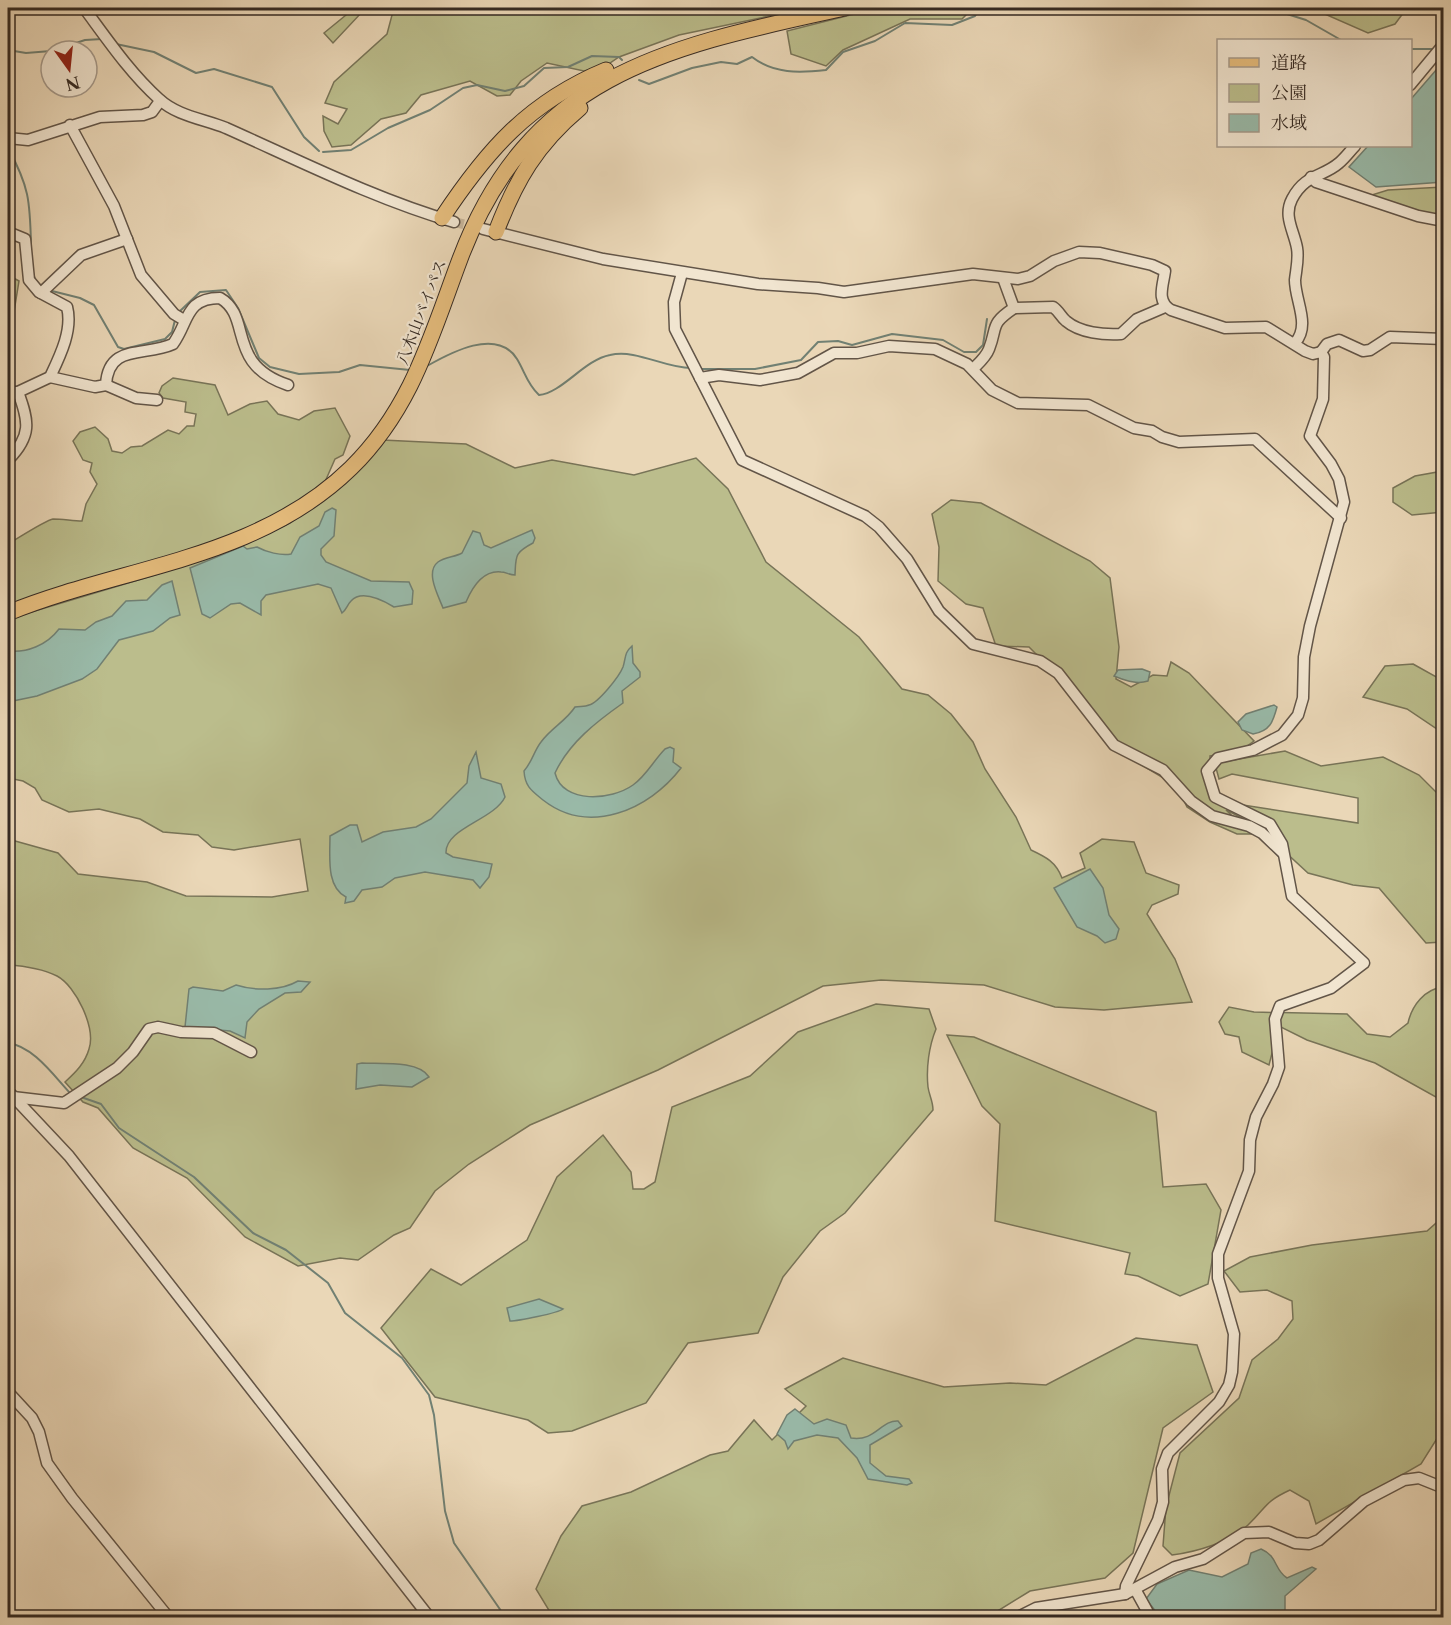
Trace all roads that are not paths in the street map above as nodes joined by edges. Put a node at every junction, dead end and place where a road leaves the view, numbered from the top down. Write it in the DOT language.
graph roads {
  1 [pos="84,8"];
  2 [pos="845,8"];
  3 [pos="1443,44"];
  4 [pos="683,47"];
  5 [pos="644,61"];
  6 [pos="1412,82"];
  7 [pos="160,101"];
  8 [pos="70,125"];
  9 [pos="8,138"];
  10 [pos="1354,147"];
  11 [pos="1311,177"];
  12 [pos="448,220"];
  13 [pos="1443,222"];
  14 [pos="489,230"];
  15 [pos="8,232"];
  16 [pos="127,239"];
  17 [pos="682,273"];
  18 [pos="1003,278"];
  19 [pos="44,290"];
  20 [pos="1165,307"];
  21 [pos="1014,308"];
  22 [pos="181,318"];
  23 [pos="1443,339"];
  24 [pos="1295,343"];
  25 [pos="1321,352"];
  26 [pos="974,369"];
  27 [pos="50,377"];
  28 [pos="700,378"];
  29 [pos="106,385"];
  30 [pos="288,385"];
  31 [pos="13,392"];
  32 [pos="157,400"];
  33 [pos="8,460"];
  34 [pos="1341,518"];
  35 [pos="8,614"];
  36 [pos="1283,853"];
  37 [pos="251,1052"];
  38 [pos="10,1094"];
  39 [pos="8,1392"];
  40 [pos="1443,1488"];
  41 [pos="1130,1591"];
  42 [pos="169,1617"];
  43 [pos="430,1617"];
  44 [pos="1016,1617"];
  45 [pos="1151,1617"];
  1 -- 7 [label="street"];
  2 -- 4 [label="highway, 八木山バイパス"];
  3 -- 6 [label="street"];
  4 -- 5 [label="highway, 八木山バイパス"];
  4 -- 14 [label="highway"];
  5 -- 12 [label="highway"];
  5 -- 35 [label="highway, 八木山バイパス"];
  7 -- 8 [label="street"];
  7 -- 12 [label="street"];
  8 -- 9 [label="street"];
  8 -- 16 [label="street"];
  10 -- 11 [label="street"];
  11 -- 13 [label="street"];
  11 -- 24 [label="street"];
  14 -- 17 [label="street"];
  15 -- 19 [label="street"];
  16 -- 19 [label="street"];
  16 -- 22 [label="street"];
  17 -- 18 [label="street"];
  17 -- 28 [label="street"];
  18 -- 20 [label="street"];
  18 -- 21 [label="street"];
  19 -- 27 [label="street"];
  20 -- 21 [label="street"];
  20 -- 24 [label="street"];
  21 -- 26 [label="street"];
  22 -- 29 [label="street"];
  22 -- 30 [label="street"];
  23 -- 25 [label="street"];
  24 -- 25 [label="street"];
  25 -- 34 [label="street"];
  26 -- 28 [label="street"];
  26 -- 34 [label="street"];
  27 -- 29 [label="street"];
  27 -- 31 [label="street"];
  28 -- 36 [label="street"];
  29 -- 32 [label="street"];
  31 -- 33 [label="street"];
  34 -- 36 [label="street"];
  36 -- 41 [label="street"];
  37 -- 38 [label="street"];
  38 -- 43 [label="street"];
  39 -- 42 [label="street"];
  40 -- 41 [label="street"];
  41 -- 44 [label="street"];
  41 -- 45 [label="street"];
}
